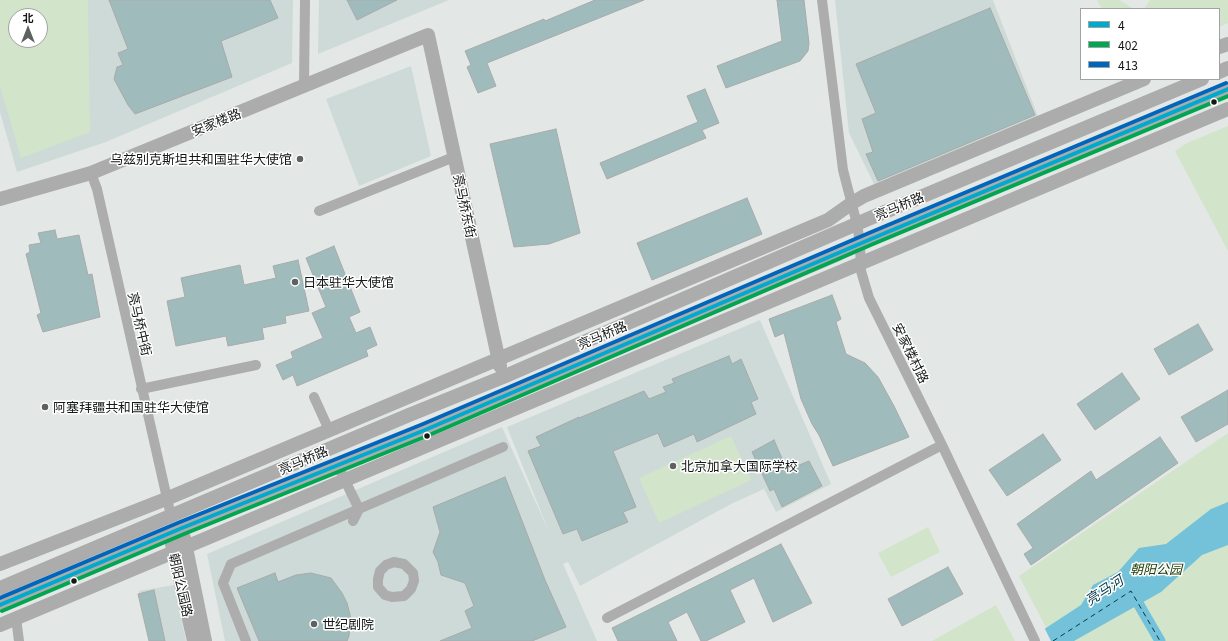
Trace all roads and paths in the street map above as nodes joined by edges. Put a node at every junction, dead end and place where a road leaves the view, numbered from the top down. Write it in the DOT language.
graph roads {
  1 [pos="306,0"];
  2 [pos="822,0"];
  3 [pos="428,35"];
  4 [pos="1142,80"];
  5 [pos="1200,80"];
  6 [pos="304,86"];
  7 [pos="1228,89"];
  8 [pos="1228,109"];
  9 [pos="1121,154"];
  10 [pos="454,157"];
  11 [pos="1062,159"];
  12 [pos="91,173"];
  13 [pos="0,198"];
  14 [pos="852,203"];
  15 [pos="319,211"];
  16 [pos="857,224"];
  17 [pos="860,243"];
  18 [pos="860,264"];
  19 [pos="499,358"];
  20 [pos="256,364"];
  21 [pos="503,377"];
  22 [pos="141,389"];
  23 [pos="314,397"];
  24 [pos="329,430"];
  25 [pos="942,445"];
  26 [pos="503,447"];
  27 [pos="338,466"];
  28 [pos="345,480"];
  29 [pos="166,499"];
  30 [pos="359,509"];
  31 [pos="170,516"];
  32 [pos="353,521"];
  33 [pos="176,531"];
  34 [pos="180,549"];
  35 [pos="0,564"];
  36 [pos="0,588"];
  37 [pos="0,605"];
  38 [pos="16,618"];
  39 [pos="608,618"];
  40 [pos="0,625"];
  41 [pos="19,641"];
  42 [pos="194,641"];
  43 [pos="205,641"];
  44 [pos="246,641"];
  45 [pos="1035,641"];
  1 -- 6 [label="street"];
  2 -- 14 [label="street, 安家楼村路"];
  3 -- 6 [label="street, 安家楼路"];
  3 -- 10 [label="street, 亮马桥东街"];
  4 -- 14 [label="street"];
  5 -- 16 [label="street, 亮马桥路"];
  6 -- 12 [label="street, 安家楼路"];
  7 -- 11 [label="street, 亮马桥路"];
  8 -- 9 [label="street"];
  9 -- 11 [label="street"];
  9 -- 18 [label="street"];
  10 -- 15 [label="street"];
  10 -- 19 [label="street, 亮马桥东街"];
  11 -- 17 [label="street, 亮马桥路"];
  12 -- 13 [label="street, 安家楼路"];
  12 -- 22 [label="street, 亮马桥中街"];
  14 -- 16 [label="street, 安家楼村路"];
  14 -- 19 [label="street"];
  16 -- 17 [label="street, 安家楼村路"];
  16 -- 21 [label="street, 亮马桥路"];
  17 -- 18 [label="street, 安家楼村路"];
  17 -- 27 [label="street, 亮马桥路"];
  18 -- 25 [label="street, 安家楼村路"];
  18 -- 28 [label="street"];
  19 -- 21 [label="street, 亮马桥东街"];
  19 -- 24 [label="street"];
  20 -- 22 [label="street"];
  21 -- 31 [label="street, 亮马桥路"];
  22 -- 29 [label="street, 亮马桥中街"];
  23 -- 24 [label="street"];
  24 -- 29 [label="street"];
  25 -- 39 [label="street"];
  25 -- 45 [label="street, 安家楼村路"];
  26 -- 30 [label="street"];
  27 -- 28 [label="street"];
  27 -- 33 [label="street, 亮马桥路"];
  28 -- 30 [label="street"];
  28 -- 34 [label="street"];
  29 -- 31 [label="street, 亮马桥中街"];
  29 -- 35 [label="street"];
  30 -- 32 [label="street"];
  30 -- 44 [label="street"];
  31 -- 33 [label="street"];
  31 -- 36 [label="street, 亮马桥路"];
  33 -- 34 [label="street, 朝阳公园路"];
  33 -- 37 [label="street, 亮马桥路"];
  34 -- 38 [label="street"];
  34 -- 42 [label="street, 朝阳公园路"];
  34 -- 43 [label="street, 朝阳公园路"];
  38 -- 40 [label="street"];
  38 -- 41 [label="street"];
}
